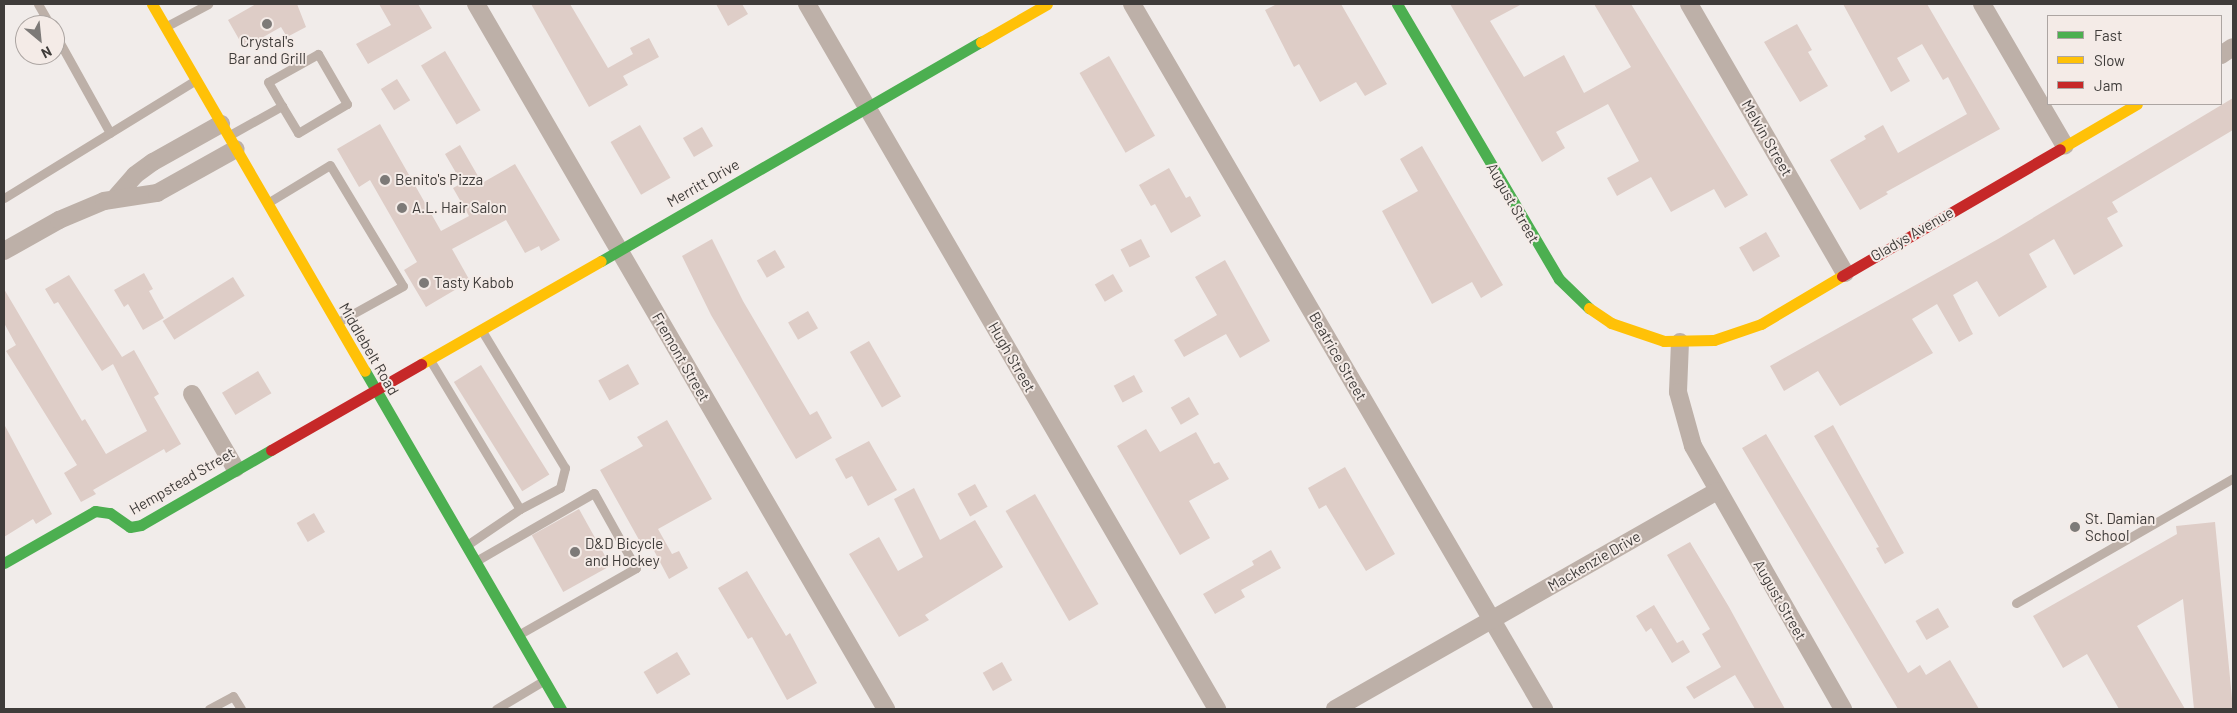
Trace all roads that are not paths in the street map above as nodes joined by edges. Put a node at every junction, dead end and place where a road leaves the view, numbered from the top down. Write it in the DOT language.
graph roads {
  1 [pos="38,4"];
  2 [pos="152,4"];
  3 [pos="208,4"];
  4 [pos="476,4"];
  5 [pos="807,4"];
  6 [pos="1047,4"];
  7 [pos="1132,4"];
  8 [pos="1398,4"];
  9 [pos="1689,4"];
  10 [pos="1982,4"];
  11 [pos="44,15"];
  12 [pos="165,27"];
  13 [pos="2233,47"];
  14 [pos="65,52"];
  15 [pos="2222,54"];
  16 [pos="196,80"];
  17 [pos="2135,105"];
  18 [pos="282,106"];
  19 [pos="866,107"];
  20 [pos="110,133"];
  21 [pos="228,136"];
  22 [pos="2065,146"];
  23 [pos="116,197"];
  24 [pos="4,198"];
  25 [pos="267,204"];
  26 [pos="618,248"];
  27 [pos="4,252"];
  28 [pos="1845,273"];
  29 [pos="336,323"];
  30 [pos="480,328"];
  31 [pos="1680,342"];
  32 [pos="428,357"];
  33 [pos="374,388"];
  34 [pos="192,394"];
  35 [pos="235,468"];
  36 [pos="2233,478"];
  37 [pos="1717,491"];
  38 [pos="520,509"];
  39 [pos="465,546"];
  40 [pos="474,562"];
  41 [pos="4,563"];
  42 [pos="2016,603"];
  43 [pos="1492,620"];
  44 [pos="517,636"];
  45 [pos="544,681"];
  46 [pos="209,709"];
  47 [pos="241,709"];
  48 [pos="496,709"];
  49 [pos="561,709"];
  50 [pos="886,709"];
  51 [pos="1217,709"];
  52 [pos="1335,709"];
  53 [pos="1544,709"];
  54 [pos="1843,709"];
  1 -- 11 [label="lane"];
  2 -- 12 [label="street, Middlebelt Road"];
  3 -- 12 [label="lane"];
  4 -- 26 [label="street, Fremont Street"];
  5 -- 19 [label="street, Hugh Street"];
  6 -- 19 [label="street, Merritt Drive"];
  7 -- 43 [label="street, Beatrice Street"];
  8 -- 31 [label="street, August Street"];
  9 -- 28 [label="street, Melvin Street"];
  10 -- 22 [label="street"];
  12 -- 16 [label="street, Middlebelt Road"];
  13 -- 15 [label="street"];
  14 -- 20 [label="lane"];
  16 -- 20 [label="lane"];
  16 -- 21 [label="street, Middlebelt Road"];
  17 -- 22 [label="street, Gladys Avenue"];
  18 -- 18 [label="lane"];
  18 -- 21 [label="lane"];
  19 -- 26 [label="street, Merritt Drive"];
  19 -- 51 [label="street, Hugh Street"];
  20 -- 24 [label="lane"];
  21 -- 23 [label="street"];
  21 -- 23 [label="street"];
  21 -- 25 [label="street, Middlebelt Road"];
  22 -- 28 [label="street, Gladys Avenue"];
  23 -- 27 [label="street"];
  25 -- 29 [label="street, Middlebelt Road"];
  25 -- 29 [label="lane"];
  26 -- 30 [label="street, Merritt Drive"];
  26 -- 50 [label="street, Fremont Street"];
  28 -- 31 [label="street, Gladys Avenue"];
  29 -- 33 [label="street, Middlebelt Road"];
  30 -- 32 [label="street, Merritt Drive"];
  30 -- 38 [label="lane"];
  31 -- 37 [label="street"];
  32 -- 33 [label="street, Merritt Drive"];
  32 -- 38 [label="lane"];
  33 -- 35 [label="street, Hempstead Street"];
  33 -- 39 [label="street, Middlebelt Road"];
  34 -- 35 [label="street"];
  35 -- 41 [label="street, Hempstead Street"];
  36 -- 42 [label="lane"];
  37 -- 43 [label="street, Mackenzie Drive"];
  37 -- 54 [label="street, August Street"];
  38 -- 39 [label="lane"];
  39 -- 40 [label="street, Middlebelt Road"];
  40 -- 44 [label="street, Middlebelt Road"];
  40 -- 44 [label="lane"];
  43 -- 52 [label="street, Mackenzie Drive"];
  43 -- 53 [label="street, Beatrice Street"];
  44 -- 45 [label="street, Middlebelt Road"];
  45 -- 48 [label="lane"];
  45 -- 49 [label="street, Middlebelt Road"];
  46 -- 47 [label="lane"];
}
